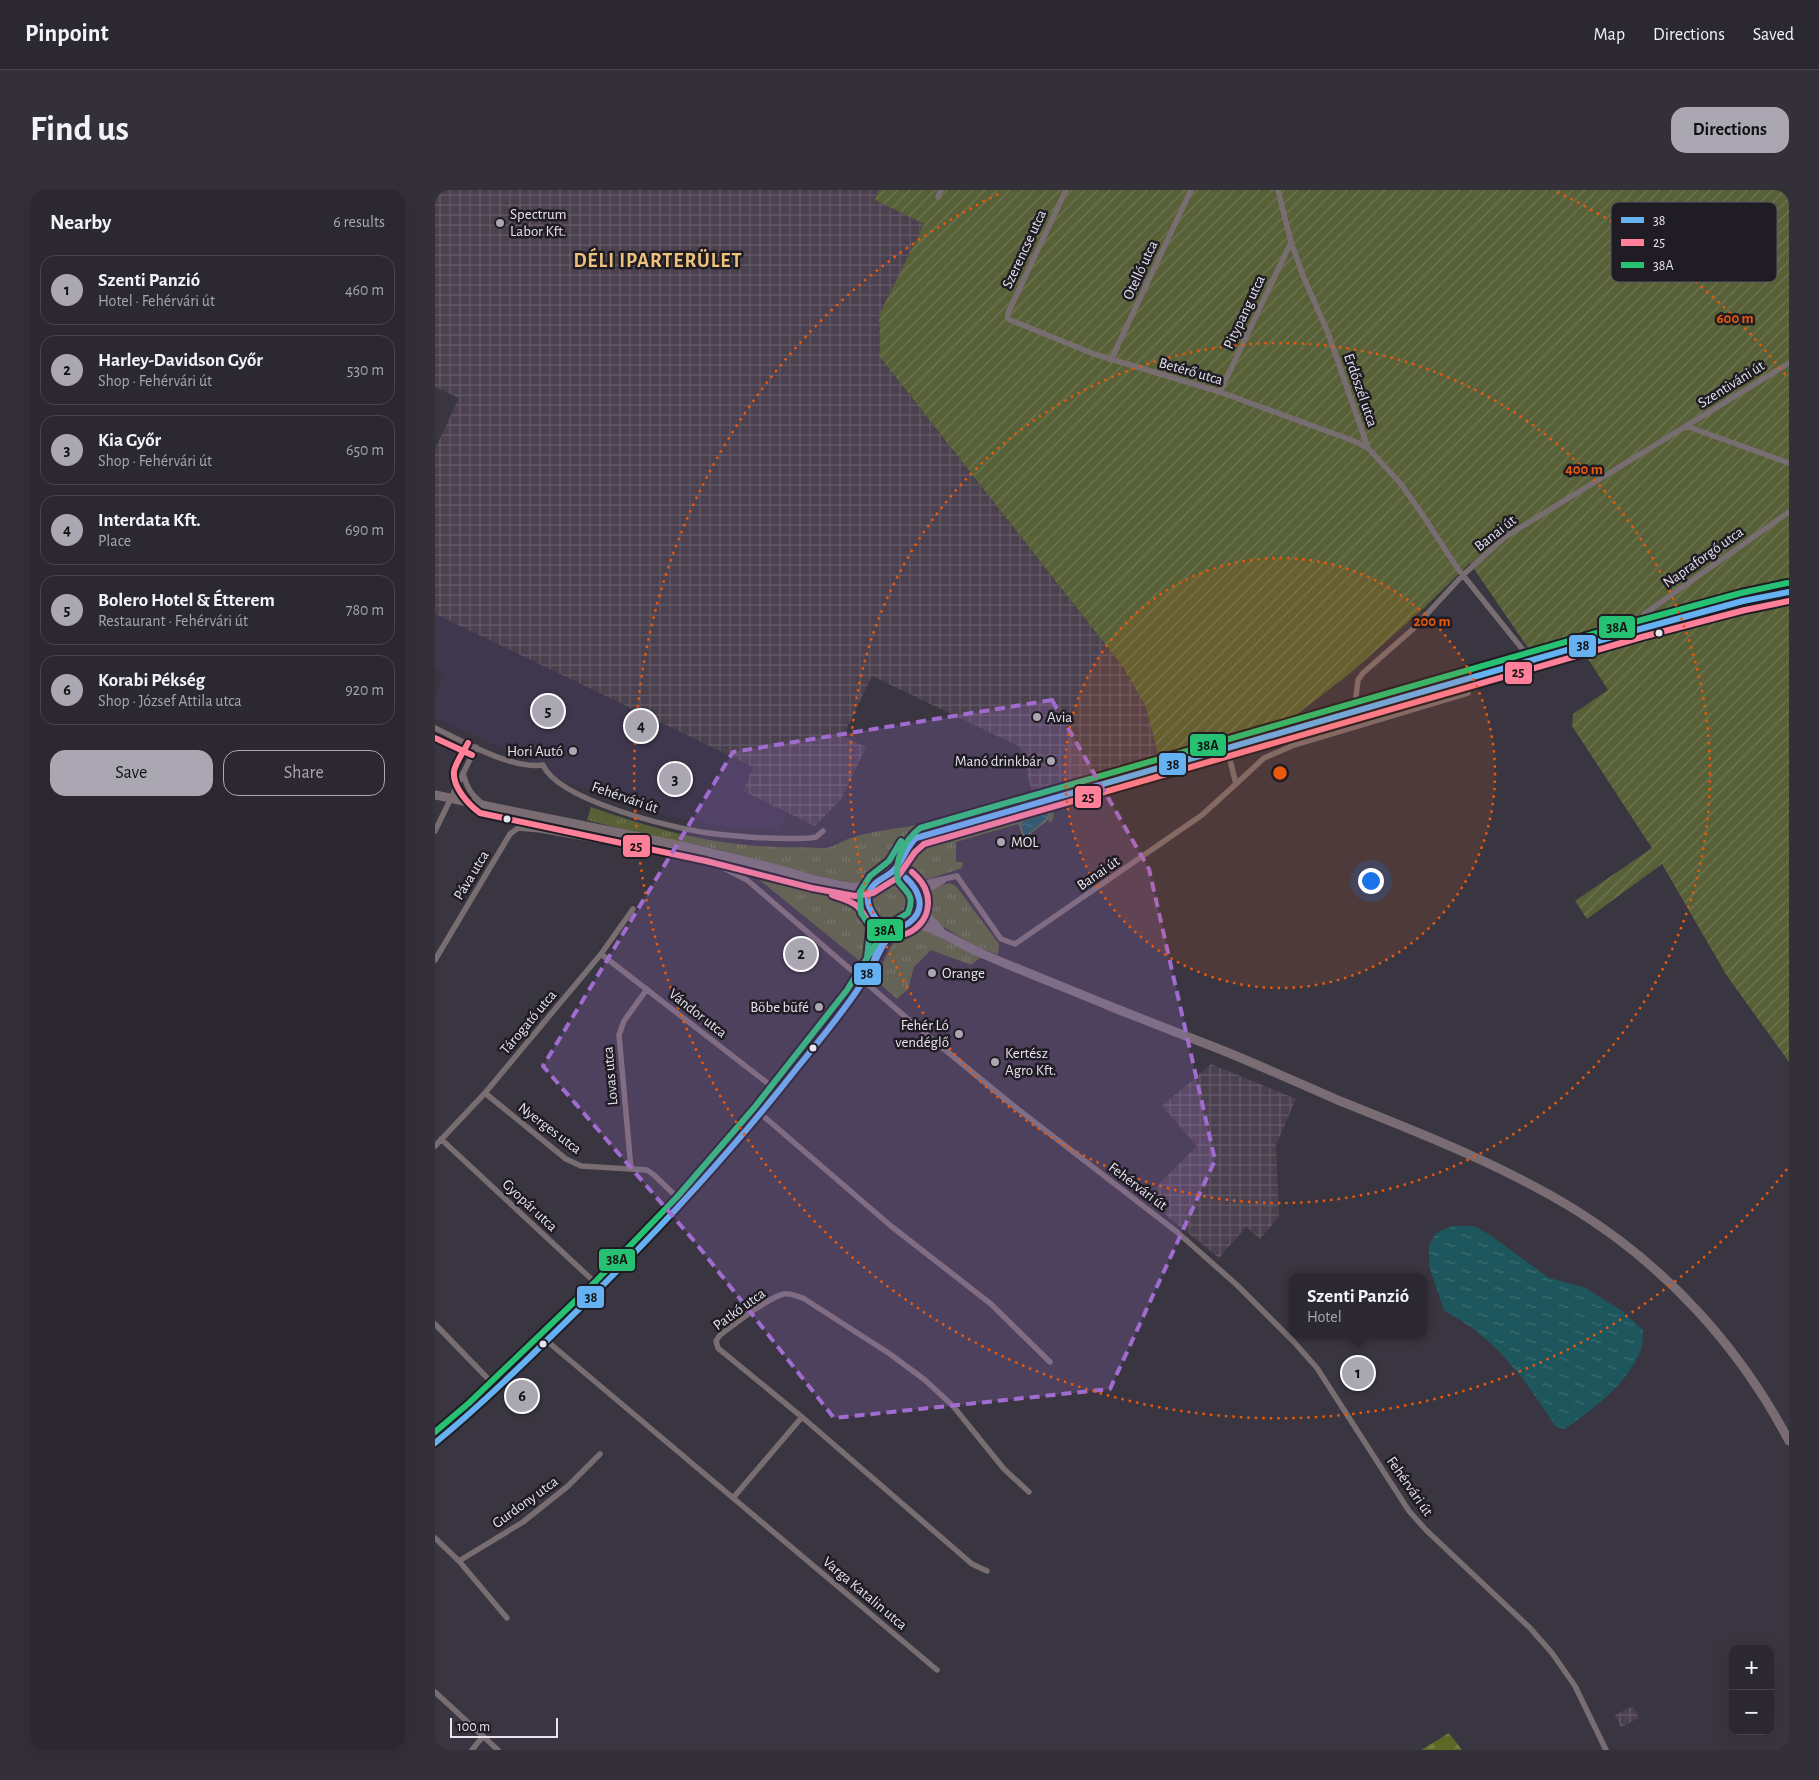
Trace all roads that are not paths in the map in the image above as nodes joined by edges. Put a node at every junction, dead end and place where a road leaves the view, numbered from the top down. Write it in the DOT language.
graph roads {
  1 [pos="941,190"];
  2 [pos="1066,190"];
  3 [pos="1191,190"];
  4 [pos="1277,190"];
  5 [pos="938,197"];
  6 [pos="1291,242"];
  7 [pos="1008,319"];
  8 [pos="1111,360"];
  9 [pos="1789,363"];
  10 [pos="1220,392"];
  11 [pos="1686,426"];
  12 [pos="1368,448"];
  13 [pos="1789,463"];
  14 [pos="1789,512"];
  15 [pos="1463,575"];
  16 [pos="1789,592"];
  17 [pos="1640,629"];
  18 [pos="1532,661"];
  19 [pos="1468,693"];
  20 [pos="1356,697"];
  21 [pos="435,728"];
  22 [pos="1287,730"];
  23 [pos="1294,745"];
  24 [pos="476,747"];
  25 [pos="1227,748"];
  26 [pos="463,773"];
  27 [pos="1236,784"];
  28 [pos="435,795"];
  29 [pos="450,798"];
  30 [pos="485,805"];
  31 [pos="514,830"];
  32 [pos="823,830"];
  33 [pos="435,831"];
  34 [pos="925,835"];
  35 [pos="957,876"];
  36 [pos="814,880"];
  37 [pos="879,880"];
  38 [pos="910,881"];
  39 [pos="920,900"];
  40 [pos="633,909"];
  41 [pos="871,914"];
  42 [pos="905,925"];
  43 [pos="944,934"];
  44 [pos="601,954"];
  45 [pos="876,958"];
  46 [pos="435,960"];
  47 [pos="864,980"];
  48 [pos="647,989"];
  49 [pos="779,1092"];
  50 [pos="485,1094"];
  51 [pos="761,1114"];
  52 [pos="441,1139"];
  53 [pos="435,1146"];
  54 [pos="631,1169"];
  55 [pos="683,1204"];
  56 [pos="601,1288"];
  57 [pos="435,1324"];
  58 [pos="1289,1337"];
  59 [pos="1290,1338"];
  60 [pos="547,1341"];
  61 [pos="1050,1362"];
  62 [pos="498,1389"];
  63 [pos="802,1417"];
  64 [pos="1789,1441"];
  65 [pos="435,1443"];
  66 [pos="600,1454"];
  67 [pos="1029,1492"];
  68 [pos="733,1498"];
  69 [pos="435,1538"];
  70 [pos="459,1561"];
  71 [pos="987,1572"];
  72 [pos="507,1618"];
  73 [pos="937,1670"];
  74 [pos="435,1692"];
  75 [pos="483,1736"];
  76 [pos="471,1750"];
  77 [pos="498,1750"];
  78 [pos="1606,1750"];
  1 -- 5 [label="street"];
  2 -- 7 [label="street, Szerencse utca"];
  3 -- 8 [label="street, Otelló utca"];
  4 -- 6 [label="street, Erdőszél utca"];
  6 -- 10 [label="street, Pitypang utca"];
  6 -- 12 [label="street, Erdőszél utca"];
  7 -- 8 [label="street, Betérő utca"];
  8 -- 10 [label="street, Betérő utca"];
  9 -- 11 [label="street, Szentiváni út"];
  10 -- 12 [label="street, Betérő utca"];
  11 -- 13 [label="street"];
  11 -- 15 [label="street, Banai út"];
  12 -- 15 [label="street, Erdőszél utca"];
  14 -- 17 [label="street, Napraforgó utca"];
  15 -- 18 [label="street, Erdőszél utca"];
  15 -- 20 [label="street, Banai út"];
  16 -- 17 [label="street"];
  17 -- 18 [label="street"];
  18 -- 22 [label="street"];
  19 -- 23 [label="street"];
  21 -- 24 [label="street, Fehérvári út"];
  22 -- 23 [label="street"];
  22 -- 25 [label="street"];
  23 -- 27 [label="street"];
  24 -- 26 [label="street"];
  24 -- 32 [label="street, Fehérvári út"];
  25 -- 27 [label="street"];
  25 -- 34 [label="street"];
  26 -- 29 [label="street"];
  26 -- 30 [label="street"];
  27 -- 35 [label="street, Banai út"];
  28 -- 29 [label="main road"];
  29 -- 30 [label="main road"];
  29 -- 33 [label="street"];
  30 -- 36 [label="main road"];
  31 -- 46 [label="street, Páva utca"];
  31 -- 47 [label="street, Fehérvári út"];
  34 -- 37 [label="street"];
  34 -- 38 [label="street"];
  35 -- 38 [label="street"];
  35 -- 39 [label="street"];
  36 -- 37 [label="main road"];
  36 -- 41 [label="main road"];
  37 -- 38 [label="main road"];
  37 -- 41 [label="main road"];
  38 -- 39 [label="main road"];
  39 -- 42 [label="main road"];
  39 -- 43 [label="main road"];
  40 -- 44 [label="street, Tárogató utca"];
  41 -- 42 [label="main road"];
  41 -- 45 [label="street"];
  42 -- 43 [label="main road"];
  42 -- 45 [label="street"];
  43 -- 64 [label="main road"];
  44 -- 48 [label="street, Vándor utca"];
  44 -- 50 [label="street, Tárogató utca"];
  45 -- 47 [label="street"];
  47 -- 49 [label="street"];
  47 -- 58 [label="street, Fehérvári út"];
  48 -- 49 [label="street, Vándor utca"];
  48 -- 54 [label="street, Lovas utca"];
  49 -- 51 [label="street"];
  50 -- 52 [label="street, Tárogató utca"];
  50 -- 54 [label="street, Nyerges utca"];
  51 -- 55 [label="street"];
  51 -- 61 [label="street"];
  52 -- 53 [label="street, Tárogató utca"];
  52 -- 56 [label="street, Gyopár utca"];
  54 -- 55 [label="street, Nyerges utca"];
  55 -- 56 [label="street"];
  56 -- 60 [label="street"];
  57 -- 62 [label="street"];
  59 -- 78 [label="street, Fehérvári út"];
  60 -- 62 [label="street"];
  60 -- 68 [label="street, Varga Katalin utca"];
  62 -- 65 [label="street"];
  63 -- 67 [label="street, Patkó utca"];
  63 -- 68 [label="street"];
  63 -- 71 [label="street, Patkó utca"];
  66 -- 70 [label="street, Gurdony utca"];
  68 -- 73 [label="street, Varga Katalin utca"];
  69 -- 70 [label="street"];
  70 -- 72 [label="street"];
  74 -- 75 [label="street"];
  75 -- 76 [label="street"];
  75 -- 77 [label="street"];
}
